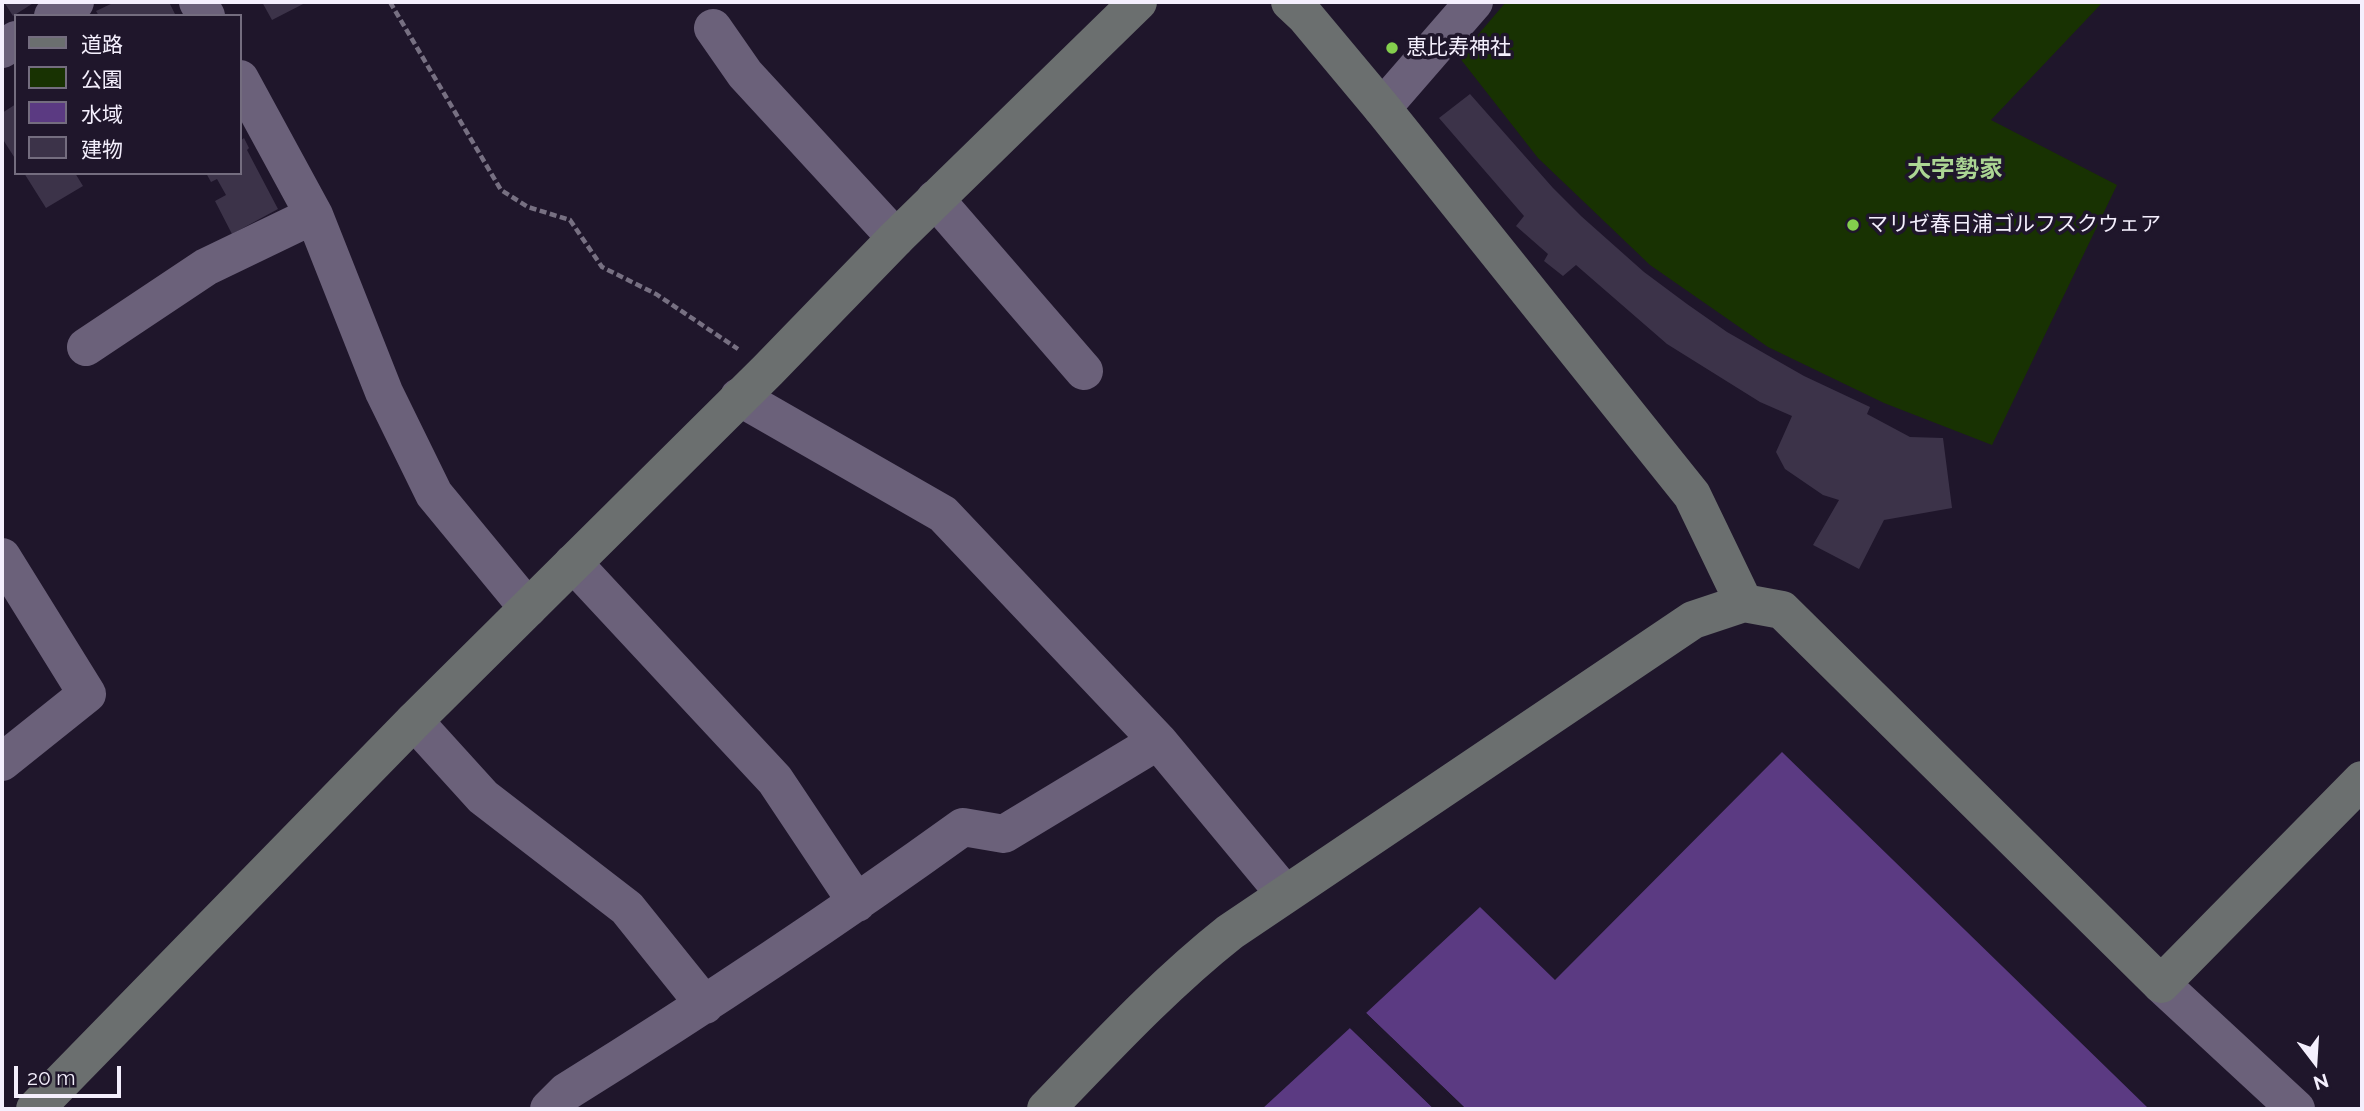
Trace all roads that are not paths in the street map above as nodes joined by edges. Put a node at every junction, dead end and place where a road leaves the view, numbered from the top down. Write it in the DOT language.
graph roads {
  1 [pos="75,2"];
  2 [pos="1138,2"];
  3 [pos="1290,2"];
  4 [pos="1474,2"];
  5 [pos="56,14"];
  6 [pos="713,28"];
  7 [pos="242,83"];
  8 [pos="1382,108"];
  9 [pos="935,199"];
  10 [pos="314,215"];
  11 [pos="896,238"];
  12 [pos="86,347"];
  13 [pos="1084,371"];
  14 [pos="739,397"];
  15 [pos="2,557"];
  16 [pos="573,563"];
  17 [pos="1744,603"];
  18 [pos="528,608"];
  19 [pos="414,721"];
  20 [pos="1158,741"];
  21 [pos="2,762"];
  22 [pos="2362,780"];
  23 [pos="1284,894"];
  24 [pos="857,904"];
  25 [pos="2161,984"];
  26 [pos="705,1005"];
  27 [pos="35,1109"];
  28 [pos="549,1109"];
  29 [pos="1046,1109"];
  30 [pos="2296,1109"];
  1 -- 5 [label="street"];
  2 -- 9 [label="street"];
  3 -- 8 [label="street"];
  4 -- 8 [label="street"];
  6 -- 11 [label="street"];
  7 -- 10 [label="street"];
  8 -- 17 [label="street"];
  9 -- 11 [label="street"];
  9 -- 13 [label="street"];
  10 -- 12 [label="street"];
  10 -- 18 [label="street"];
  11 -- 14 [label="street"];
  14 -- 16 [label="street"];
  14 -- 20 [label="street"];
  15 -- 21 [label="street"];
  16 -- 18 [label="street"];
  16 -- 24 [label="street"];
  17 -- 23 [label="street"];
  17 -- 25 [label="street"];
  18 -- 19 [label="street"];
  19 -- 26 [label="street"];
  19 -- 27 [label="street"];
  20 -- 23 [label="street"];
  20 -- 24 [label="street"];
  22 -- 25 [label="street"];
  23 -- 29 [label="street"];
  24 -- 26 [label="street"];
  25 -- 30 [label="street"];
  26 -- 28 [label="street"];
}
